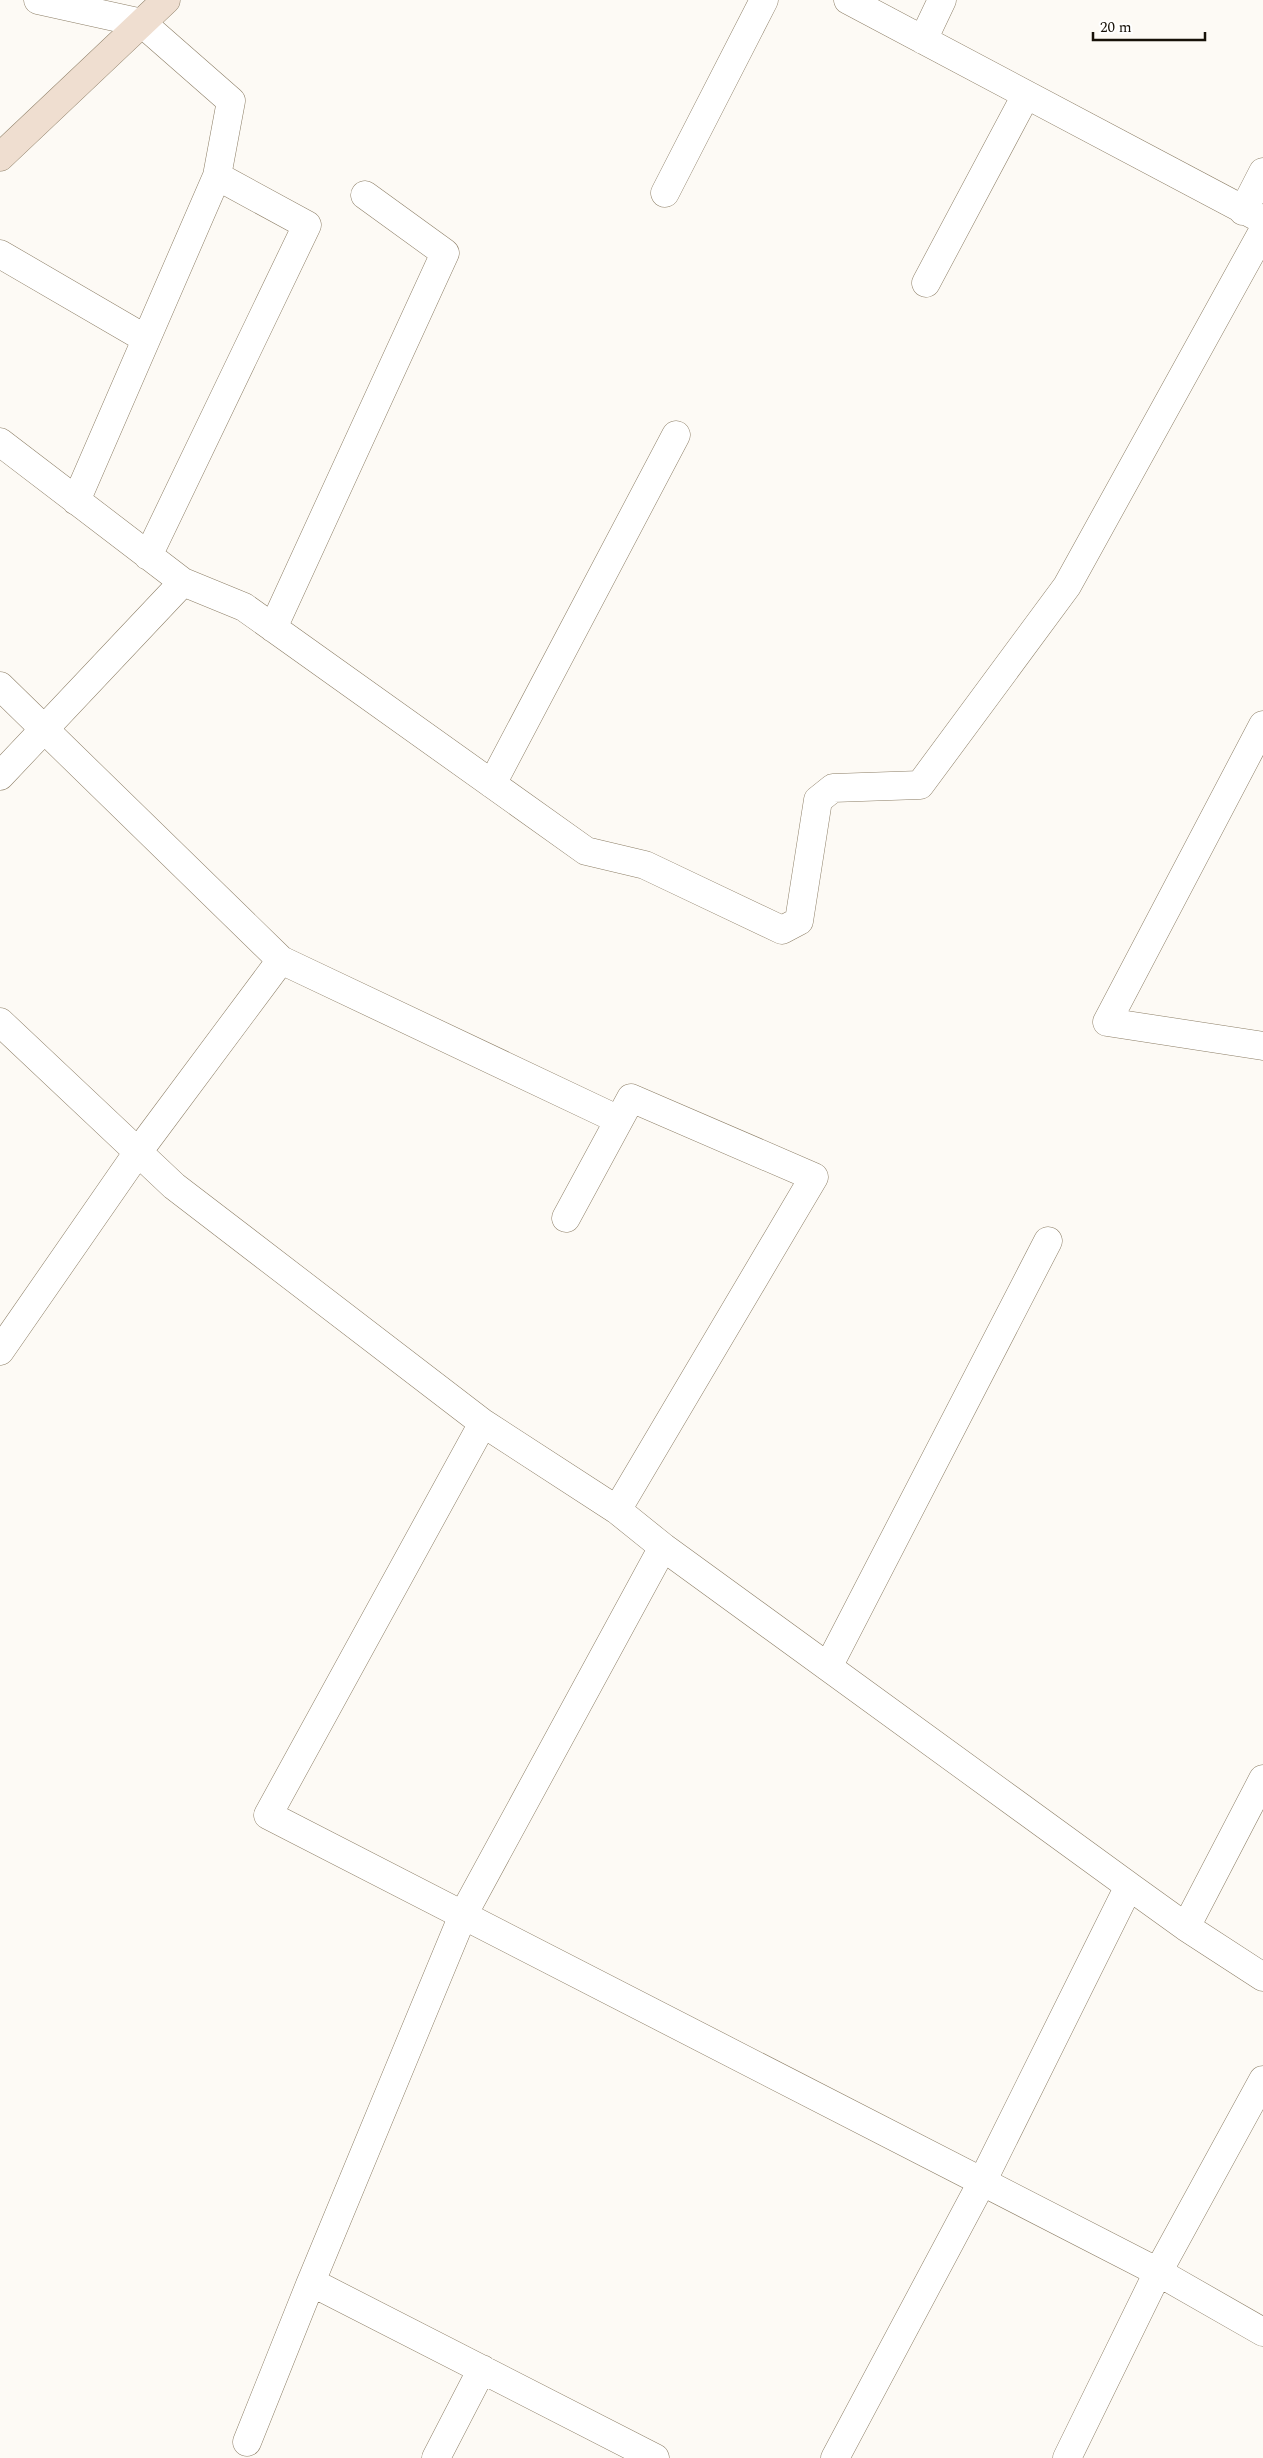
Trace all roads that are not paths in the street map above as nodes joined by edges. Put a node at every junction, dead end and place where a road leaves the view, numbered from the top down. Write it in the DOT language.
graph roads {
  1 [pos="38,0"];
  2 [pos="166,0"];
  3 [pos="764,0"];
  4 [pos="848,0"];
  5 [pos="942,0"];
  6 [pos="142,23"];
  7 [pos="923,40"];
  8 [pos="1026,95"];
  9 [pos="0,157"];
  10 [pos="1263,172"];
  11 [pos="217,176"];
  12 [pos="665,193"];
  13 [pos="365,195"];
  14 [pos="1253,216"];
  15 [pos="1263,231"];
  16 [pos="0,254"];
  17 [pos="926,283"];
  18 [pos="146,339"];
  19 [pos="676,435"];
  20 [pos="0,442"];
  21 [pos="76,501"];
  22 [pos="148,556"];
  23 [pos="183,582"];
  24 [pos="273,628"];
  25 [pos="0,686"];
  26 [pos="1263,725"];
  27 [pos="45,730"];
  28 [pos="0,776"];
  29 [pos="492,784"];
  30 [pos="281,960"];
  31 [pos="0,1022"];
  32 [pos="1263,1046"];
  33 [pos="619,1120"];
  34 [pos="138,1152"];
  35 [pos="566,1218"];
  36 [pos="1048,1241"];
  37 [pos="0,1351"];
  38 [pos="484,1423"];
  39 [pos="617,1510"];
  40 [pos="663,1547"];
  41 [pos="828,1667"];
  42 [pos="1263,1779"];
  43 [pos="1129,1886"];
  44 [pos="463,1915"];
  45 [pos="1186,1927"];
  46 [pos="1263,1977"];
  47 [pos="1263,2080"];
  48 [pos="982,2182"];
  49 [pos="1158,2272"];
  50 [pos="311,2282"];
  51 [pos="1263,2332"];
  52 [pos="482,2369"];
  53 [pos="247,2442"];
  54 [pos="436,2458"];
  55 [pos="655,2458"];
  56 [pos="835,2458"];
  57 [pos="1067,2458"];
  1 -- 6 [label="street"];
  2 -- 6 [label="main road"];
  3 -- 12 [label="street"];
  4 -- 7 [label="street"];
  5 -- 7 [label="street"];
  6 -- 9 [label="main road"];
  6 -- 11 [label="street"];
  7 -- 8 [label="street"];
  8 -- 14 [label="street"];
  8 -- 17 [label="street"];
  10 -- 14 [label="street"];
  11 -- 18 [label="street"];
  11 -- 22 [label="street"];
  13 -- 24 [label="street"];
  15 -- 29 [label="street"];
  16 -- 18 [label="street"];
  18 -- 21 [label="street"];
  19 -- 29 [label="street"];
  20 -- 21 [label="street"];
  21 -- 22 [label="street"];
  22 -- 23 [label="street"];
  23 -- 24 [label="street"];
  23 -- 27 [label="street"];
  24 -- 29 [label="street"];
  25 -- 27 [label="street"];
  26 -- 32 [label="street"];
  27 -- 28 [label="street"];
  27 -- 30 [label="street"];
  30 -- 33 [label="street"];
  30 -- 34 [label="street"];
  31 -- 34 [label="street"];
  33 -- 35 [label="street"];
  33 -- 39 [label="street"];
  34 -- 37 [label="street"];
  34 -- 38 [label="street"];
  36 -- 41 [label="street"];
  38 -- 39 [label="street"];
  38 -- 44 [label="street"];
  39 -- 40 [label="street"];
  40 -- 41 [label="street"];
  40 -- 44 [label="street"];
  41 -- 43 [label="street"];
  42 -- 45 [label="street"];
  43 -- 45 [label="street"];
  43 -- 48 [label="street"];
  44 -- 48 [label="street"];
  44 -- 50 [label="street"];
  45 -- 46 [label="street"];
  47 -- 49 [label="street"];
  48 -- 49 [label="street"];
  48 -- 56 [label="street"];
  49 -- 51 [label="street"];
  49 -- 57 [label="street"];
  50 -- 52 [label="street"];
  50 -- 53 [label="street"];
  52 -- 54 [label="street"];
  52 -- 55 [label="street"];
}
